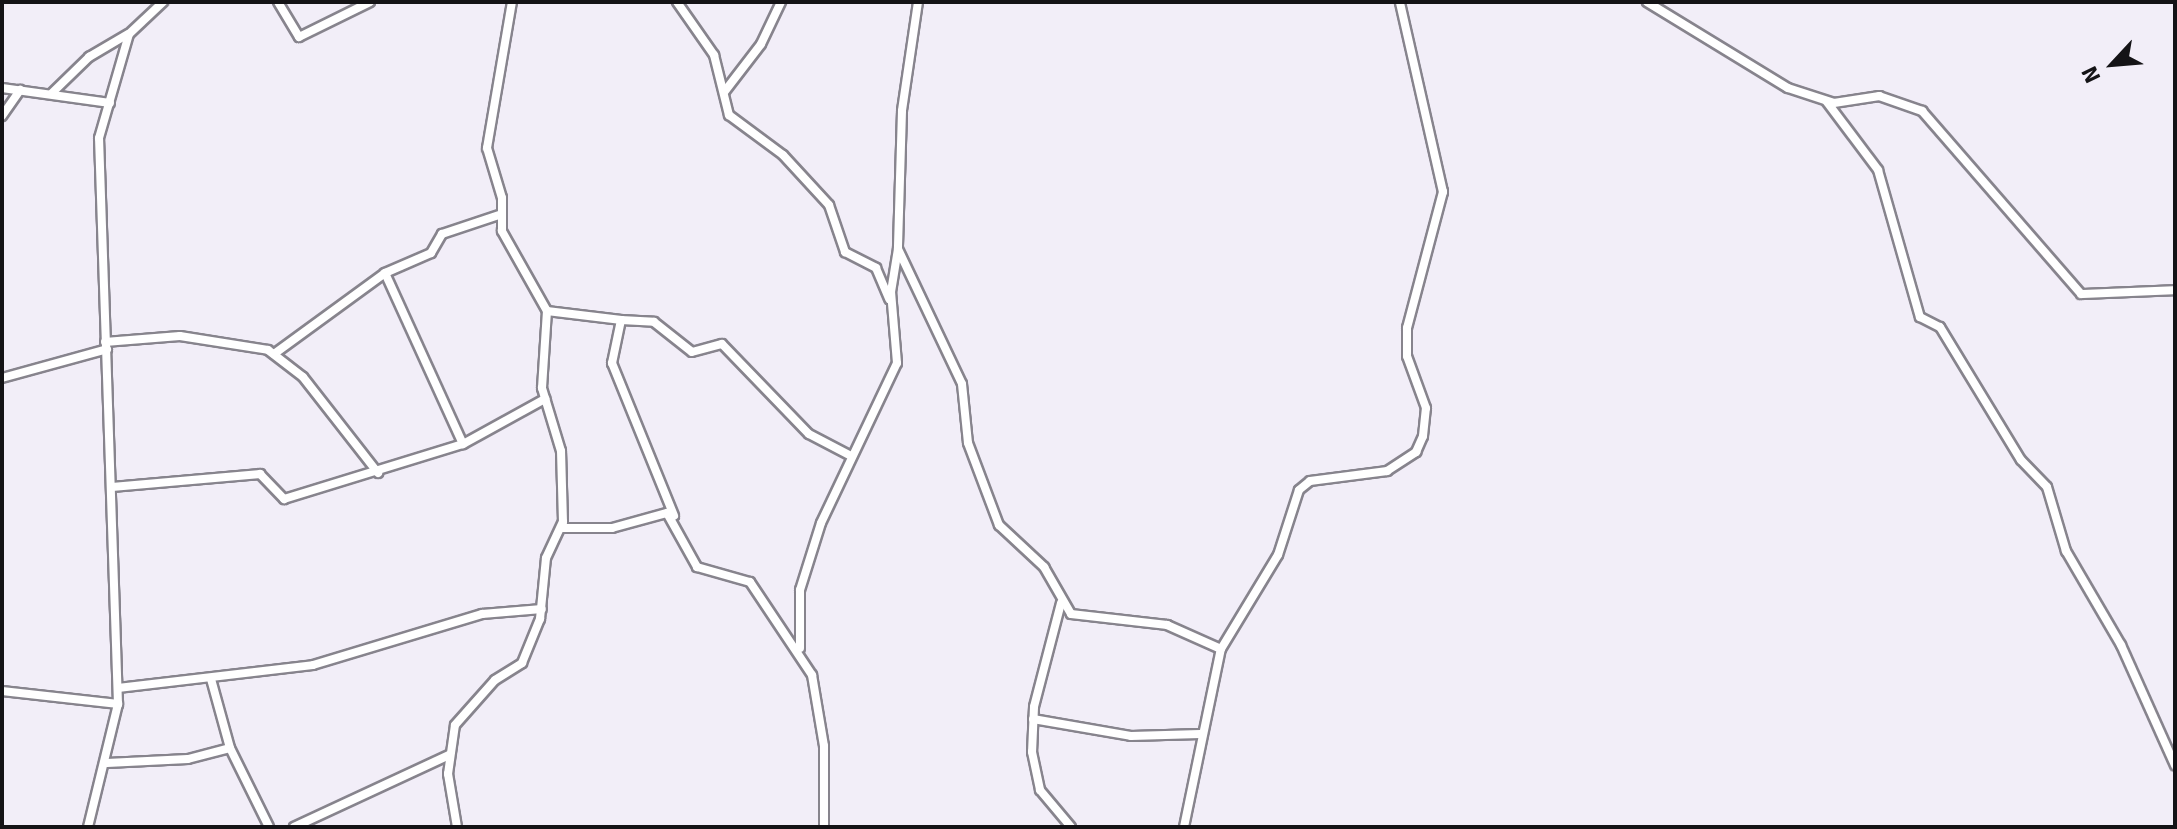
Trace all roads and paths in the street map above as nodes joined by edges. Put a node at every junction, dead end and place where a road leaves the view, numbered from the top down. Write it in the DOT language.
graph roads {
  1 [pos="163,2"];
  2 [pos="278,2"];
  3 [pos="370,2"];
  4 [pos="512,2"];
  5 [pos="677,2"];
  6 [pos="781,2"];
  7 [pos="918,2"];
  8 [pos="1400,2"];
  9 [pos="1647,2"];
  10 [pos="129,34"];
  11 [pos="2,88"];
  12 [pos="20,90"];
  13 [pos="725,91"];
  14 [pos="52,93"];
  15 [pos="1827,102"];
  16 [pos="110,103"];
  17 [pos="2,116"];
  18 [pos="499,215"];
  19 [pos="898,249"];
  20 [pos="385,273"];
  21 [pos="2175,290"];
  22 [pos="893,308"];
  23 [pos="547,311"];
  24 [pos="621,320"];
  25 [pos="106,346"];
  26 [pos="274,354"];
  27 [pos="2,378"];
  28 [pos="545,399"];
  29 [pos="463,444"];
  30 [pos="851,456"];
  31 [pos="378,473"];
  32 [pos="112,487"];
  33 [pos="674,516"];
  34 [pos="562,528"];
  35 [pos="1061,603"];
  36 [pos="542,609"];
  37 [pos="800,648"];
  38 [pos="1221,649"];
  39 [pos="211,679"];
  40 [pos="118,688"];
  41 [pos="2,691"];
  42 [pos="118,704"];
  43 [pos="1033,719"];
  44 [pos="1200,734"];
  45 [pos="230,748"];
  46 [pos="449,755"];
  47 [pos="107,763"];
  48 [pos="2175,765"];
  49 [pos="88,827"];
  50 [pos="269,827"];
  51 [pos="294,827"];
  52 [pos="457,827"];
  53 [pos="824,827"];
  54 [pos="1071,827"];
  55 [pos="1184,827"];
  1 -- 10 [label="street"];
  2 -- 3 [label="street"];
  4 -- 18 [label="street"];
  5 -- 13 [label="street"];
  6 -- 13 [label="street"];
  7 -- 19 [label="street"];
  8 -- 38 [label="street"];
  9 -- 15 [label="street"];
  10 -- 14 [label="street"];
  10 -- 16 [label="street"];
  11 -- 12 [label="street"];
  12 -- 14 [label="street"];
  12 -- 17 [label="street"];
  13 -- 22 [label="street"];
  14 -- 16 [label="street"];
  15 -- 21 [label="street"];
  15 -- 48 [label="street"];
  16 -- 25 [label="street"];
  18 -- 20 [label="street"];
  18 -- 23 [label="street"];
  19 -- 22 [label="street"];
  19 -- 35 [label="street"];
  20 -- 26 [label="street"];
  20 -- 29 [label="street"];
  22 -- 30 [label="street"];
  23 -- 24 [label="street"];
  23 -- 28 [label="street"];
  24 -- 30 [label="street"];
  24 -- 33 [label="street"];
  25 -- 26 [label="street"];
  25 -- 27 [label="street"];
  25 -- 32 [label="street"];
  26 -- 31 [label="street"];
  28 -- 29 [label="street"];
  28 -- 34 [label="street"];
  29 -- 31 [label="street"];
  30 -- 37 [label="street"];
  31 -- 32 [label="street"];
  32 -- 40 [label="street"];
  33 -- 34 [label="street"];
  33 -- 37 [label="street"];
  34 -- 36 [label="street"];
  35 -- 38 [label="street"];
  35 -- 43 [label="street"];
  36 -- 39 [label="street"];
  36 -- 46 [label="street"];
  37 -- 53 [label="street"];
  38 -- 44 [label="street"];
  39 -- 40 [label="street"];
  39 -- 45 [label="street"];
  40 -- 42 [label="street"];
  41 -- 42 [label="street"];
  42 -- 47 [label="street"];
  43 -- 44 [label="street"];
  43 -- 54 [label="street"];
  44 -- 55 [label="street"];
  45 -- 47 [label="street"];
  45 -- 50 [label="street"];
  46 -- 51 [label="street"];
  46 -- 52 [label="street"];
  47 -- 49 [label="street"];
}
